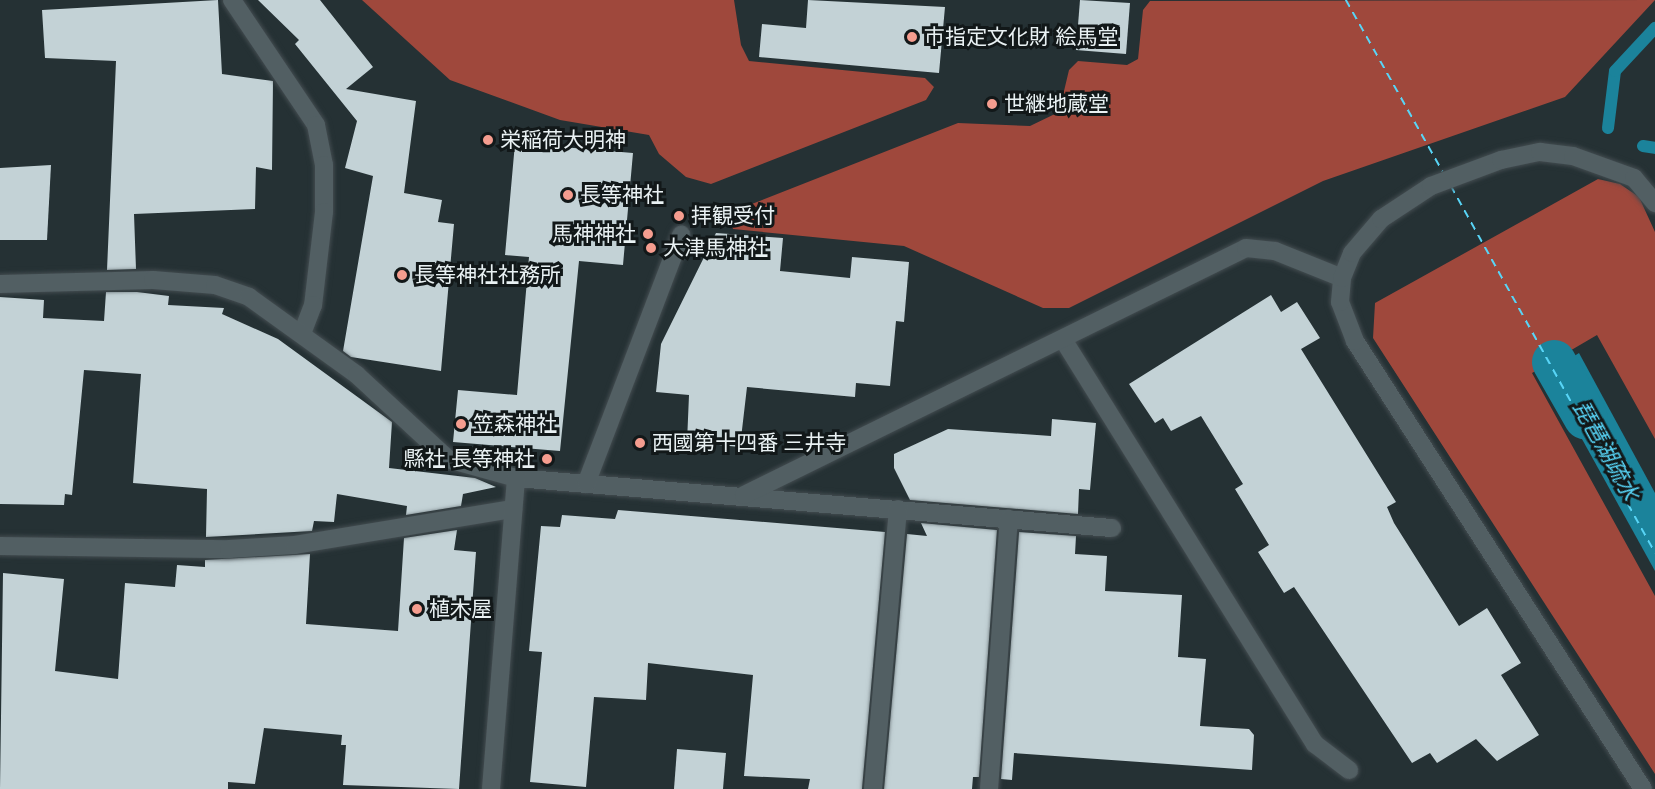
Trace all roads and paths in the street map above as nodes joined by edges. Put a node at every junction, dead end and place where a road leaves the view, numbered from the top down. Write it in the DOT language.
graph roads {
  1 [pos="232,0"];
  2 [pos="1655,203"];
  3 [pos="681,235"];
  4 [pos="1342,278"];
  5 [pos="0,284"];
  6 [pos="302,333"];
  7 [pos="1064,341"];
  8 [pos="516,478"];
  9 [pos="586,484"];
  10 [pos="744,495"];
  11 [pos="513,509"];
  12 [pos="897,509"];
  13 [pos="1009,519"];
  14 [pos="1112,528"];
  15 [pos="0,546"];
  16 [pos="1349,770"];
  17 [pos="490,789"];
  18 [pos="873,789"];
  19 [pos="989,789"];
  20 [pos="1643,789"];
  1 -- 6 [label="street"];
  2 -- 4 [label="street"];
  3 -- 9 [label="street"];
  4 -- 7 [label="street"];
  4 -- 20 [label="street"];
  5 -- 6 [label="street"];
  6 -- 8 [label="street"];
  7 -- 10 [label="street"];
  7 -- 16 [label="street"];
  8 -- 9 [label="street"];
  8 -- 11 [label="street"];
  9 -- 10 [label="street"];
  10 -- 12 [label="street"];
  11 -- 15 [label="street"];
  11 -- 17 [label="street"];
  12 -- 13 [label="street"];
  12 -- 18 [label="street"];
  13 -- 14 [label="street"];
  13 -- 19 [label="street"];
}
